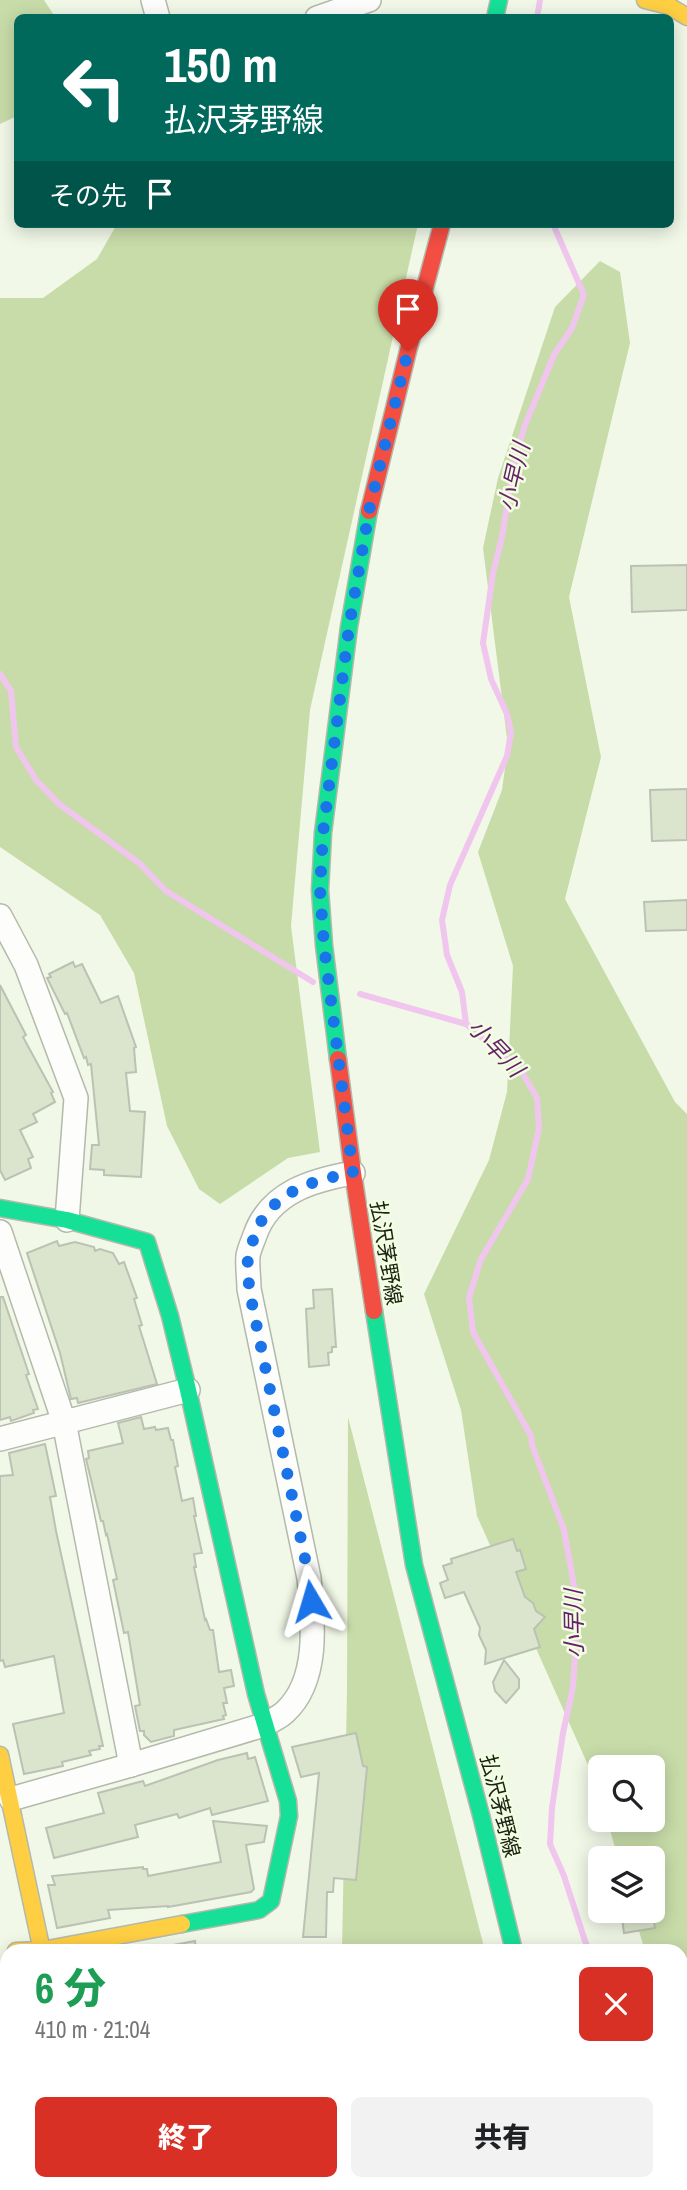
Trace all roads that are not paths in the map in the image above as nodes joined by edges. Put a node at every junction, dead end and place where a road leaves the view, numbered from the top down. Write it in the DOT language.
graph roads {
  1 [pos="369,0"];
  2 [pos="645,0"];
  3 [pos="329,14"];
  4 [pos="687,17"];
  5 [pos="441,228"];
  6 [pos="0,916"];
  7 [pos="353,1173"];
  8 [pos="0,1208"];
  9 [pos="67,1220"];
  10 [pos="0,1232"];
  11 [pos="188,1390"];
  12 [pos="64,1422"];
  13 [pos="0,1439"];
  14 [pos="267,1724"];
  15 [pos="0,1755"];
  16 [pos="131,1765"];
  17 [pos="11,1799"];
  18 [pos="41,1944"];
  19 [pos="79,1944"];
  20 [pos="512,1944"];
  1 -- 3 [label="street"];
  2 -- 4 [label="main road"];
  5 -- 7 [label="main road, 払沢茅野線"];
  6 -- 9 [label="street"];
  7 -- 14 [label="street"];
  7 -- 20 [label="main road, 払沢茅野線"];
  8 -- 9 [label="main road"];
  9 -- 11 [label="main road"];
  10 -- 12 [label="street"];
  11 -- 12 [label="street"];
  11 -- 14 [label="main road"];
  12 -- 13 [label="street"];
  12 -- 16 [label="street"];
  14 -- 16 [label="street"];
  14 -- 19 [label="main road"];
  15 -- 17 [label="main road"];
  16 -- 17 [label="street"];
  17 -- 18 [label="main road"];
}
